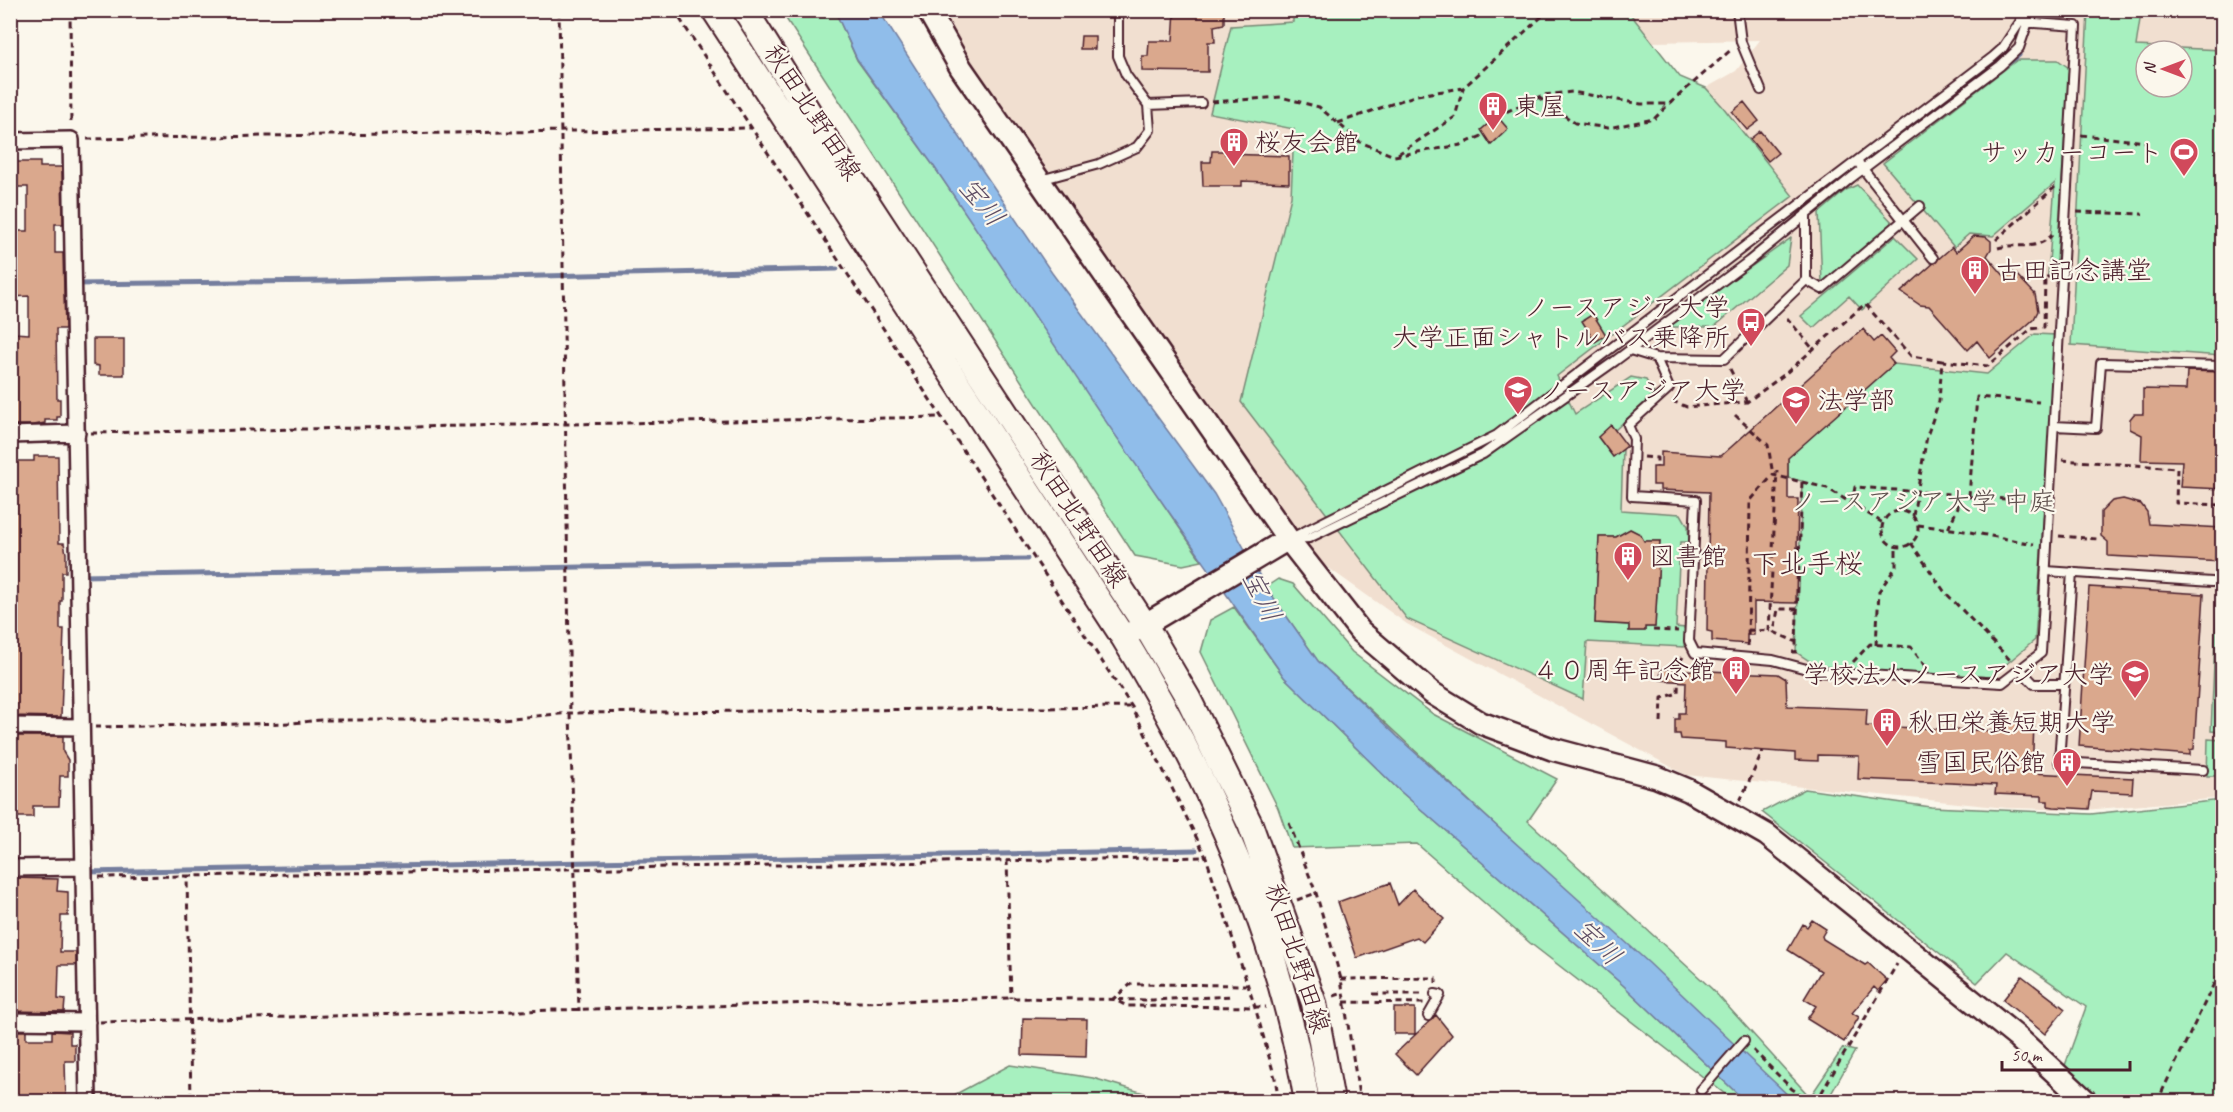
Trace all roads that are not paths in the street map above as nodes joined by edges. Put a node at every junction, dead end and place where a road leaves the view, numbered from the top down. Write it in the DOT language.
graph roads {
  1 [pos="714,10"];
  2 [pos="745,10"];
  3 [pos="928,10"];
  4 [pos="1118,10"];
  5 [pos="1737,10"];
  6 [pos="2023,10"];
  7 [pos="2032,10"];
  8 [pos="2025,22"];
  9 [pos="1761,90"];
  10 [pos="1201,103"];
  11 [pos="1148,105"];
  12 [pos="10,141"];
  13 [pos="1857,161"];
  14 [pos="1863,169"];
  15 [pos="1039,181"];
  16 [pos="1920,206"];
  17 [pos="1806,214"];
  18 [pos="1903,221"];
  19 [pos="1933,258"];
  20 [pos="1806,280"];
  21 [pos="1630,350"];
  22 [pos="1656,358"];
  23 [pos="2223,366"];
  24 [pos="2054,426"];
  25 [pos="77,433"];
  26 [pos="10,435"];
  27 [pos="1288,539"];
  28 [pos="2046,571"];
  29 [pos="2072,572"];
  30 [pos="2212,582"];
  31 [pos="1145,625"];
  32 [pos="1124,637"];
  33 [pos="2020,669"];
  34 [pos="2064,684"];
  35 [pos="10,726"];
  36 [pos="81,727"];
  37 [pos="2203,770"];
  38 [pos="10,868"];
  39 [pos="84,872"];
  40 [pos="1435,994"];
  41 [pos="1428,1016"];
  42 [pos="10,1021"];
  43 [pos="87,1022"];
  44 [pos="1743,1041"];
  45 [pos="1701,1090"];
  46 [pos="88,1101"];
  47 [pos="1307,1101"];
  48 [pos="1332,1101"];
  49 [pos="2087,1101"];
  1 -- 32 [label="main road, 秋田北野田線"];
  2 -- 31 [label="main road, 秋田北野田線"];
  3 -- 15 [label="street"];
  4 -- 11 [label="lane"];
  5 -- 9 [label="lane"];
  6 -- 8 [label="lane"];
  7 -- 8 [label="lane"];
  8 -- 13 [label="lane"];
  8 -- 14 [label="lane"];
  8 -- 24 [label="lane"];
  10 -- 11 [label="lane"];
  11 -- 15 [label="lane"];
  12 -- 25 [label="street"];
  13 -- 14 [label="lane"];
  13 -- 27 [label="lane"];
  14 -- 17 [label="lane"];
  14 -- 18 [label="lane"];
  15 -- 27 [label="street"];
  16 -- 18 [label="lane"];
  17 -- 20 [label="lane"];
  17 -- 21 [label="lane"];
  18 -- 19 [label="lane"];
  18 -- 20 [label="lane"];
  20 -- 22 [label="lane"];
  21 -- 22 [label="lane"];
  21 -- 27 [label="lane"];
  22 -- 33 [label="lane"];
  23 -- 24 [label="lane"];
  24 -- 28 [label="lane"];
  25 -- 26 [label="street"];
  25 -- 36 [label="street"];
  27 -- 31 [label="street"];
  27 -- 49 [label="street"];
  28 -- 29 [label="lane"];
  28 -- 33 [label="lane"];
  29 -- 30 [label="lane"];
  29 -- 34 [label="lane"];
  31 -- 32 [label="street"];
  31 -- 48 [label="main road, 秋田北野田線"];
  32 -- 47 [label="main road, 秋田北野田線"];
  33 -- 34 [label="lane"];
  34 -- 37 [label="lane"];
  35 -- 36 [label="street"];
  36 -- 39 [label="street"];
  38 -- 39 [label="street"];
  39 -- 43 [label="street"];
  40 -- 41 [label="lane"];
  42 -- 43 [label="street"];
  43 -- 46 [label="street"];
  44 -- 45 [label="lane"];
}
